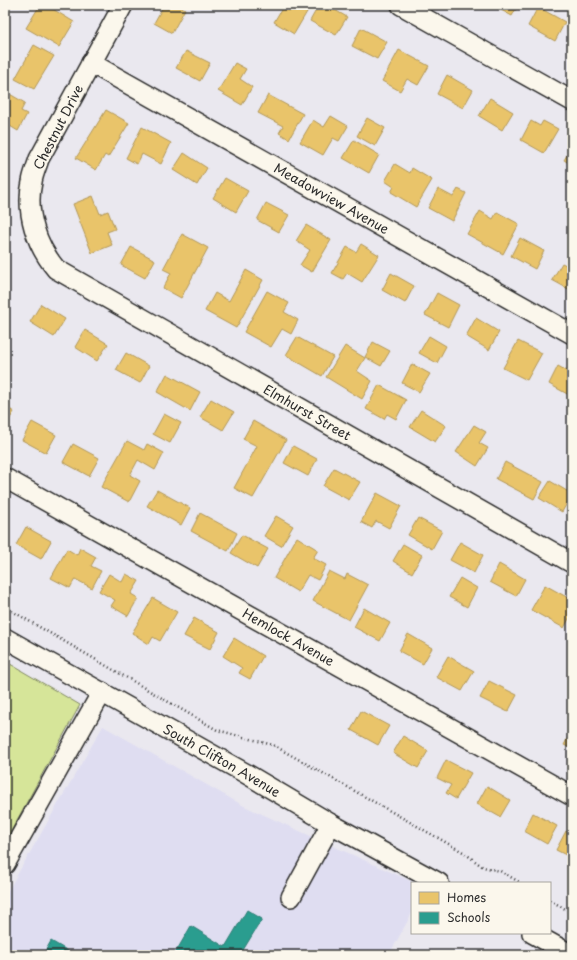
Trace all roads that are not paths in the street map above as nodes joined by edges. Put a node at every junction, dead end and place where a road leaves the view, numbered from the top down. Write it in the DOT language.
graph roads {
  1 [pos="123,5"];
  2 [pos="401,5"];
  3 [pos="91,63"];
  4 [pos="572,101"];
  5 [pos="46,256"];
  6 [pos="572,334"];
  7 [pos="5,478"];
  8 [pos="572,563"];
  9 [pos="5,638"];
  10 [pos="102,692"];
  11 [pos="572,796"];
  12 [pos="331,824"];
  13 [pos="5,864"];
  14 [pos="438,882"];
  15 [pos="291,897"];
  16 [pos="534,934"];
  17 [pos="572,955"];
  1 -- 3 [label="street, Chestnut Drive"];
  2 -- 4 [label="street"];
  3 -- 5 [label="street, Chestnut Drive"];
  3 -- 6 [label="street, Meadowview Avenue"];
  5 -- 8 [label="street, Elmhurst Street"];
  7 -- 11 [label="street, Hemlock Avenue"];
  9 -- 10 [label="street, South Clifton Avenue"];
  10 -- 12 [label="street, South Clifton Avenue"];
  10 -- 13 [label="street"];
  12 -- 14 [label="street, South Clifton Avenue"];
  12 -- 15 [label="street"];
  16 -- 17 [label="street"];
}
